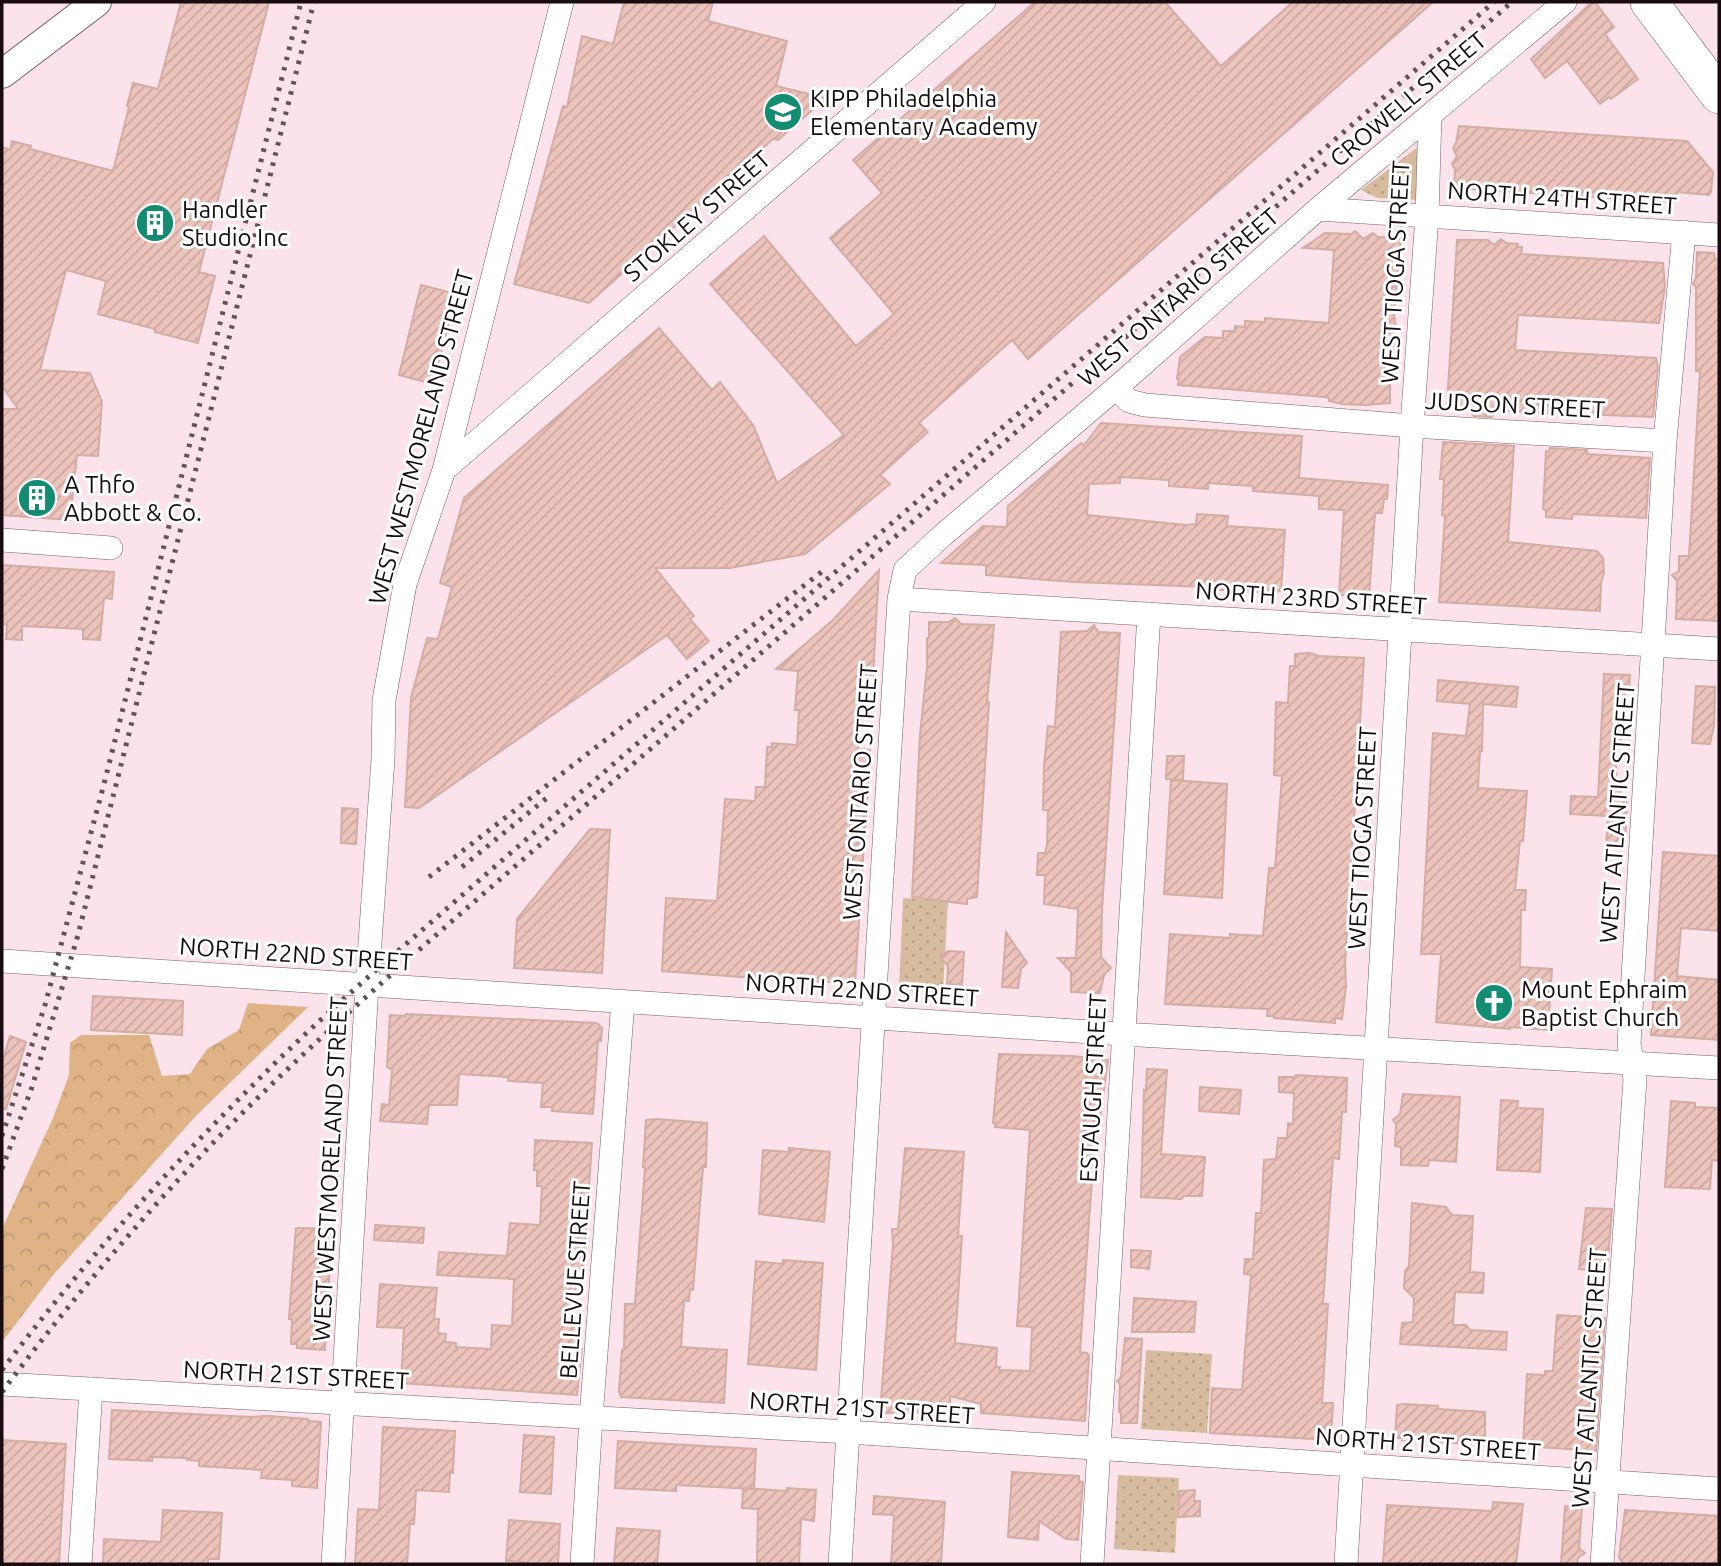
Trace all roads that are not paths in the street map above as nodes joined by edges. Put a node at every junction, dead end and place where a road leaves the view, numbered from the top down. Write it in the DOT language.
graph roads {
  1 [pos="97,2"];
  2 [pos="562,2"];
  3 [pos="984,2"];
  4 [pos="1565,2"];
  5 [pos="1649,2"];
  6 [pos="2,74"];
  7 [pos="1719,95"];
  8 [pos="1430,115"];
  9 [pos="1318,209"];
  10 [pos="1427,216"];
  11 [pos="1685,232"];
  12 [pos="1719,235"];
  13 [pos="1116,388"];
  14 [pos="1412,426"];
  15 [pos="1665,440"];
  16 [pos="444,470"];
  17 [pos="2,540"];
  18 [pos="111,548"];
  19 [pos="899,598"];
  20 [pos="1149,614"];
  21 [pos="1401,629"];
  22 [pos="1654,645"];
  23 [pos="1719,649"];
  24 [pos="2,961"];
  25 [pos="367,985"];
  26 [pos="623,1001"];
  27 [pos="872,1016"];
  28 [pos="1122,1034"];
  29 [pos="1376,1049"];
  30 [pos="1633,1063"];
  31 [pos="1719,1068"];
  32 [pos="2,1384"];
  33 [pos="91,1389"];
  34 [pos="342,1404"];
  35 [pos="591,1418"];
  36 [pos="848,1432"];
  37 [pos="1100,1450"];
  38 [pos="1353,1465"];
  39 [pos="1609,1482"];
  40 [pos="1719,1489"];
  41 [pos="80,1564"];
  42 [pos="333,1564"];
  43 [pos="582,1564"];
  44 [pos="840,1564"];
  45 [pos="1092,1564"];
  46 [pos="1346,1564"];
  47 [pos="1602,1564"];
  1 -- 6 [label="street"];
  2 -- 16 [label="street, WEST WESTMORELAND STREET"];
  3 -- 16 [label="street, STOKLEY STREET"];
  4 -- 8 [label="street, CROWELL STREET"];
  5 -- 7 [label="main road"];
  8 -- 9 [label="street, CROWELL STREET"];
  8 -- 10 [label="street, WEST TIOGA STREET"];
  9 -- 10 [label="street, NORTH 24TH STREET"];
  9 -- 13 [label="street, WEST ONTARIO STREET"];
  10 -- 11 [label="street, NORTH 24TH STREET"];
  10 -- 14 [label="street, WEST TIOGA STREET"];
  11 -- 12 [label="street, NORTH 24TH STREET"];
  11 -- 15 [label="street, WEST ATLANTIC STREET"];
  13 -- 14 [label="street, JUDSON STREET"];
  13 -- 19 [label="street, WEST ONTARIO STREET"];
  14 -- 15 [label="street, JUDSON STREET"];
  14 -- 21 [label="street, WEST TIOGA STREET"];
  15 -- 22 [label="street, WEST ATLANTIC STREET"];
  16 -- 25 [label="street, WEST WESTMORELAND STREET"];
  17 -- 18 [label="street"];
  19 -- 20 [label="street, NORTH 23RD STREET"];
  19 -- 27 [label="street, WEST ONTARIO STREET"];
  20 -- 21 [label="street, NORTH 23RD STREET"];
  20 -- 28 [label="street, ESTAUGH STREET"];
  21 -- 22 [label="street, NORTH 23RD STREET"];
  21 -- 29 [label="street, WEST TIOGA STREET"];
  22 -- 23 [label="street, NORTH 23RD STREET"];
  22 -- 30 [label="street, WEST ATLANTIC STREET"];
  24 -- 25 [label="street, NORTH 22ND STREET"];
  25 -- 26 [label="street, NORTH 22ND STREET"];
  25 -- 34 [label="street, WEST WESTMORELAND STREET"];
  26 -- 27 [label="street, NORTH 22ND STREET"];
  26 -- 35 [label="street, BELLEVUE STREET"];
  27 -- 28 [label="street, NORTH 22ND STREET"];
  27 -- 36 [label="street, WEST ONTARIO STREET"];
  28 -- 29 [label="street, NORTH 22ND STREET"];
  28 -- 37 [label="street, ESTAUGH STREET"];
  29 -- 30 [label="street, NORTH 22ND STREET"];
  29 -- 38 [label="street, WEST TIOGA STREET"];
  30 -- 31 [label="street, NORTH 22ND STREET"];
  30 -- 39 [label="street, WEST ATLANTIC STREET"];
  32 -- 33 [label="street, NORTH 21ST STREET"];
  33 -- 34 [label="street, NORTH 21ST STREET"];
  33 -- 41 [label="street"];
  34 -- 35 [label="street, NORTH 21ST STREET"];
  34 -- 42 [label="street, WEST WESTMORELAND STREET"];
  35 -- 36 [label="street, NORTH 21ST STREET"];
  35 -- 43 [label="street, BELLEVUE STREET"];
  36 -- 37 [label="street, NORTH 21ST STREET"];
  36 -- 44 [label="street, WEST ONTARIO STREET"];
  37 -- 38 [label="street, NORTH 21ST STREET"];
  37 -- 45 [label="street, ESTAUGH STREET"];
  38 -- 39 [label="street, NORTH 21ST STREET"];
  38 -- 46 [label="street, WEST TIOGA STREET"];
  39 -- 40 [label="street, NORTH 21ST STREET"];
  39 -- 47 [label="street, WEST ATLANTIC STREET"];
}
